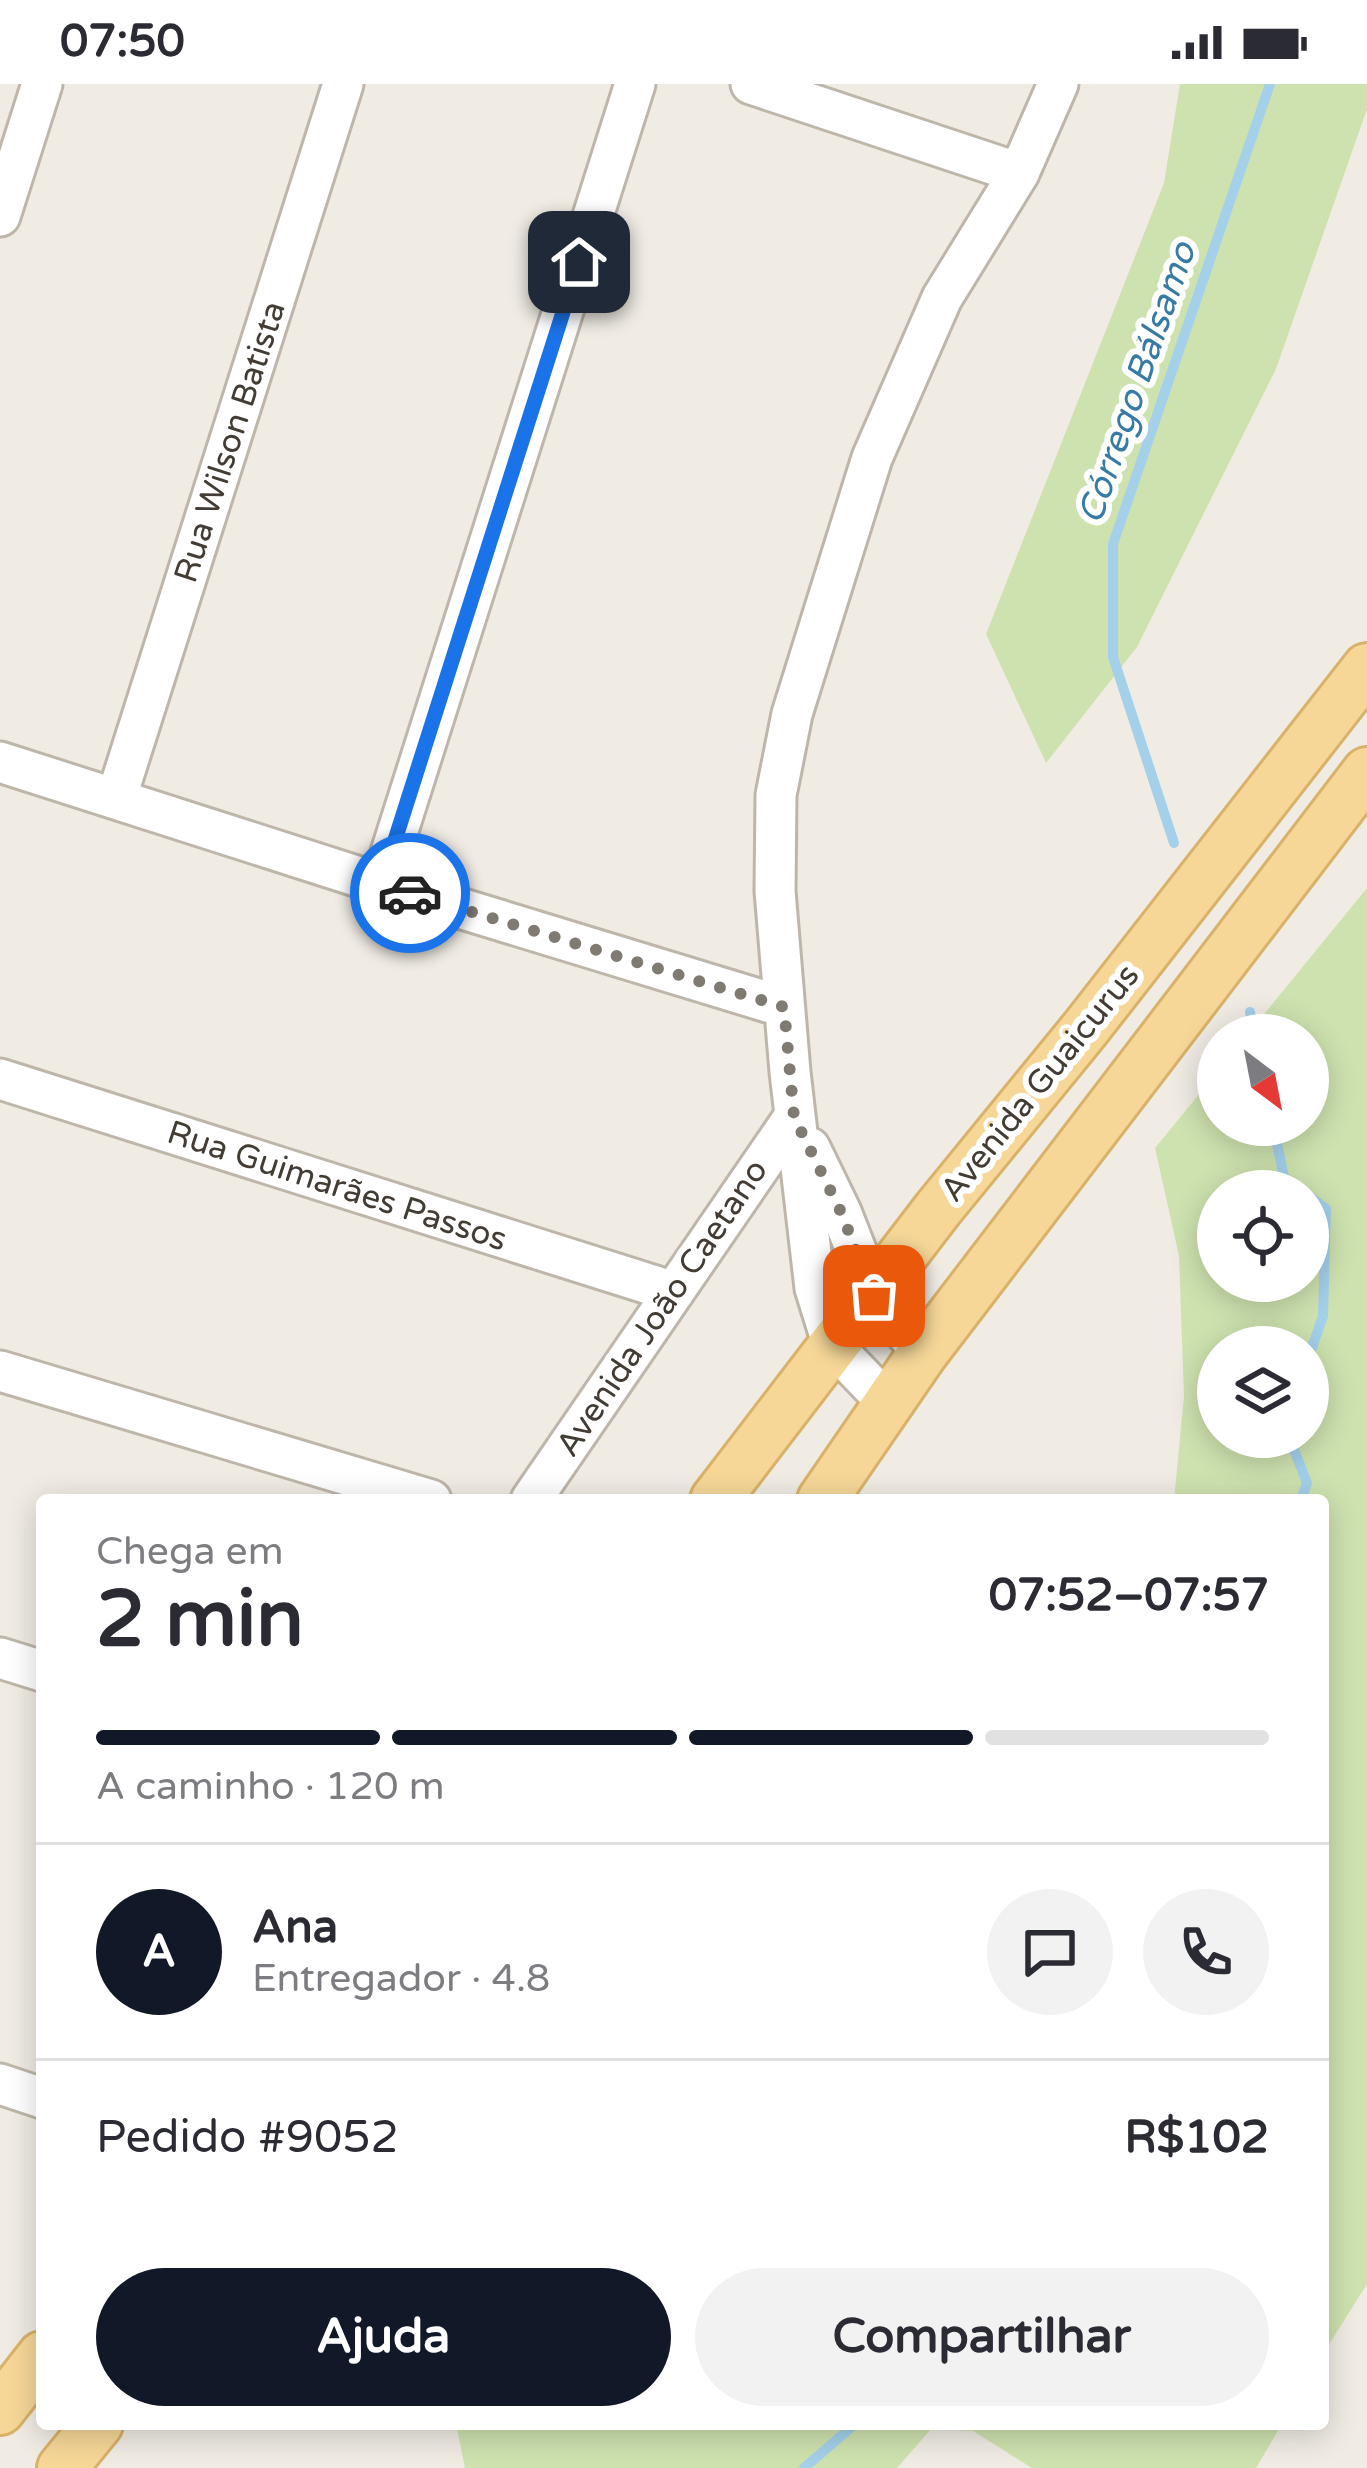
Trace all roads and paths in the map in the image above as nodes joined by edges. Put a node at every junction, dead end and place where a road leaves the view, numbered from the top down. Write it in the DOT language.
graph roads {
  1 [pos="42,84"];
  2 [pos="343,84"];
  3 [pos="635,84"];
  4 [pos="751,84"];
  5 [pos="1058,84"];
  6 [pos="9,157"];
  7 [pos="1019,173"];
  8 [pos="0,216"];
  9 [pos="1367,668"];
  10 [pos="0,762"];
  11 [pos="1367,772"];
  12 [pos="116,800"];
  13 [pos="381,884"];
  14 [pos="784,1007"];
  15 [pos="0,1079"];
  16 [pos="794,1117"];
  17 [pos="674,1292"];
  18 [pos="874,1296"];
  19 [pos="833,1346"];
  20 [pos="922,1353"];
  21 [pos="0,1371"];
  22 [pos="887,1402"];
  23 [pos="411,1494"];
  24 [pos="535,1494"];
  25 [pos="721,1494"];
  26 [pos="826,1494"];
  27 [pos="0,1658"];
  28 [pos="36,1669"];
  29 [pos="0,2084"];
  30 [pos="36,2096"];
  31 [pos="36,2364"];
  32 [pos="0,2410"];
  33 [pos="93,2430"];
  34 [pos="62,2468"];
  1 -- 6 [label="street"];
  2 -- 12 [label="street, Rua Wilson Batista"];
  3 -- 13 [label="street"];
  4 -- 7 [label="street"];
  5 -- 7 [label="street"];
  6 -- 8 [label="street"];
  7 -- 14 [label="street"];
  9 -- 18 [label="main road, Avenida Guaicurus"];
  10 -- 12 [label="street"];
  11 -- 20 [label="main road, Avenida Guaicurus"];
  12 -- 13 [label="street"];
  13 -- 14 [label="street"];
  14 -- 16 [label="street"];
  15 -- 17 [label="street, Rua Guimarães Passos"];
  16 -- 17 [label="street, Avenida João Caetano"];
  16 -- 18 [label="street"];
  16 -- 19 [label="street"];
  17 -- 24 [label="street, Avenida João Caetano"];
  18 -- 19 [label="main road, Avenida Guaicurus"];
  18 -- 20 [label="street"];
  19 -- 22 [label="street"];
  19 -- 25 [label="main road, Avenida Guaicurus"];
  20 -- 22 [label="main road, Avenida Guaicurus"];
  21 -- 23 [label="street"];
  22 -- 26 [label="main road, Avenida Guaicurus"];
  27 -- 28 [label="street"];
  29 -- 30 [label="street"];
  31 -- 32 [label="main road"];
  33 -- 34 [label="main road"];
}
